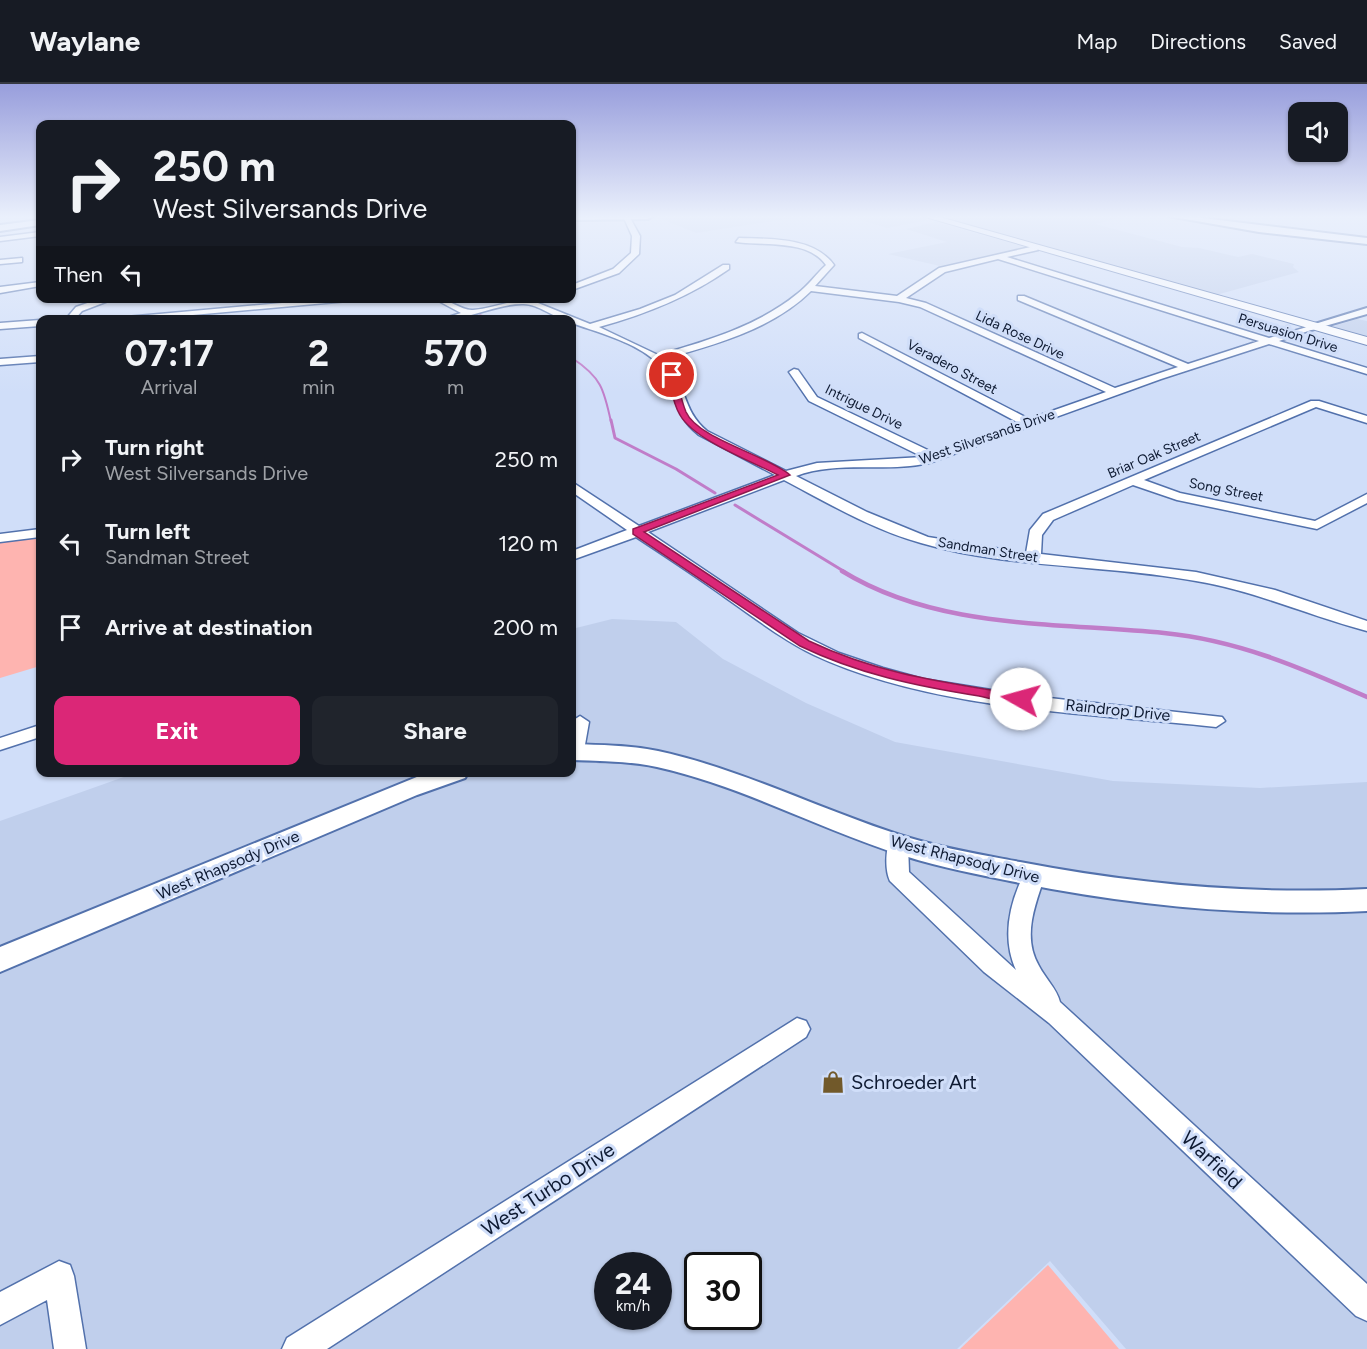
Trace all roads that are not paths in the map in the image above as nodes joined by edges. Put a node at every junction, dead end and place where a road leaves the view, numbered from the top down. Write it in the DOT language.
graph roads {
  1 [pos="606,275"];
  2 [pos="714,275"];
  3 [pos="820,275"];
  4 [pos="935,275"];
  5 [pos="1057,275"];
  6 [pos="1129,275"];
  7 [pos="36,285"];
  8 [pos="576,286"];
  9 [pos="808,288"];
  10 [pos="0,290"];
  11 [pos="1021,298"];
  12 [pos="899,299"];
  13 [pos="97,303"];
  14 [pos="314,303"];
  15 [pos="447,303"];
  16 [pos="518,303"];
  17 [pos="537,303"];
  18 [pos="1367,311"];
  19 [pos="470,314"];
  20 [pos="74,315"];
  21 [pos="161,315"];
  22 [pos="466,315"];
  23 [pos="561,315"];
  24 [pos="576,322"];
  25 [pos="36,323"];
  26 [pos="0,326"];
  27 [pos="589,327"];
  28 [pos="1311,327"];
  29 [pos="862,336"];
  30 [pos="1268,341"];
  31 [pos="1367,343"];
  32 [pos="657,357"];
  33 [pos="36,359"];
  34 [pos="0,362"];
  35 [pos="1188,367"];
  36 [pos="1367,371"];
  37 [pos="794,372"];
  38 [pos="1115,392"];
  39 [pos="1367,420"];
  40 [pos="1029,423"];
  41 [pos="933,457"];
  42 [pos="785,475"];
  43 [pos="1131,480"];
  44 [pos="576,489"];
  45 [pos="1367,498"];
  46 [pos="636,531"];
  47 [pos="36,534"];
  48 [pos="0,538"];
  49 [pos="576,554"];
  50 [pos="1034,558"];
  51 [pos="1367,626"];
  52 [pos="1216,721"];
  53 [pos="580,722"];
  54 [pos="36,732"];
  55 [pos="576,742"];
  56 [pos="0,744"];
  57 [pos="576,752"];
  58 [pos="442,777"];
  59 [pos="898,844"];
  60 [pos="1034,876"];
  61 [pos="1367,900"];
  62 [pos="0,960"];
  63 [pos="1058,1015"];
  64 [pos="797,1029"];
  65 [pos="1367,1305"];
  66 [pos="0,1309"];
  67 [pos="70,1349"];
  68 [pos="298,1349"];
  1 -- 8 [label="street"];
  2 -- 27 [label="street"];
  3 -- 9 [label="street"];
  4 -- 12 [label="street"];
  5 -- 30 [label="street, Persuasion Drive"];
  6 -- 28 [label="main road"];
  7 -- 10 [label="street"];
  9 -- 12 [label="street, Lida Rose Drive"];
  9 -- 32 [label="street"];
  11 -- 35 [label="street"];
  12 -- 38 [label="street, Lida Rose Drive"];
  13 -- 20 [label="street"];
  14 -- 21 [label="street"];
  15 -- 19 [label="street"];
  16 -- 19 [label="street"];
  17 -- 23 [label="street"];
  18 -- 28 [label="street, West Silversands Drive"];
  19 -- 22 [label="street"];
  24 -- 27 [label="street"];
  25 -- 26 [label="street"];
  27 -- 32 [label="street"];
  28 -- 30 [label="street, West Silversands Drive"];
  28 -- 31 [label="main road"];
  29 -- 40 [label="street, Veradero Street"];
  30 -- 35 [label="street, West Silversands Drive"];
  30 -- 36 [label="street, Persuasion Drive"];
  32 -- 42 [label="street, Sandman Street"];
  33 -- 34 [label="street"];
  35 -- 38 [label="street, West Silversands Drive"];
  37 -- 41 [label="street, Intrigue Drive"];
  38 -- 40 [label="street, West Silversands Drive"];
  39 -- 43 [label="street, Briar Oak Street"];
  40 -- 41 [label="street, West Silversands Drive"];
  41 -- 42 [label="street, West Silversands Drive"];
  42 -- 46 [label="street, West Silversands Drive"];
  42 -- 50 [label="street, Sandman Street"];
  43 -- 45 [label="street, Song Street"];
  43 -- 50 [label="street, Briar Oak Street"];
  44 -- 46 [label="street, Raindrop Drive"];
  46 -- 49 [label="street, West Silversands Drive"];
  46 -- 52 [label="street, Raindrop Drive"];
  47 -- 48 [label="street"];
  50 -- 51 [label="street, Sandman Street"];
  53 -- 55 [label="street, West Rhapsody Drive"];
  54 -- 56 [label="street"];
  57 -- 59 [label="street, West Rhapsody Drive"];
  58 -- 62 [label="street, West Rhapsody Drive"];
  59 -- 60 [label="street, West Rhapsody Drive"];
  59 -- 63 [label="street, Warfield"];
  60 -- 61 [label="street, West Rhapsody Drive"];
  60 -- 63 [label="street, Warfield"];
  63 -- 65 [label="street, Warfield"];
  64 -- 68 [label="street, West Turbo Drive"];
  66 -- 67 [label="street"];
}
